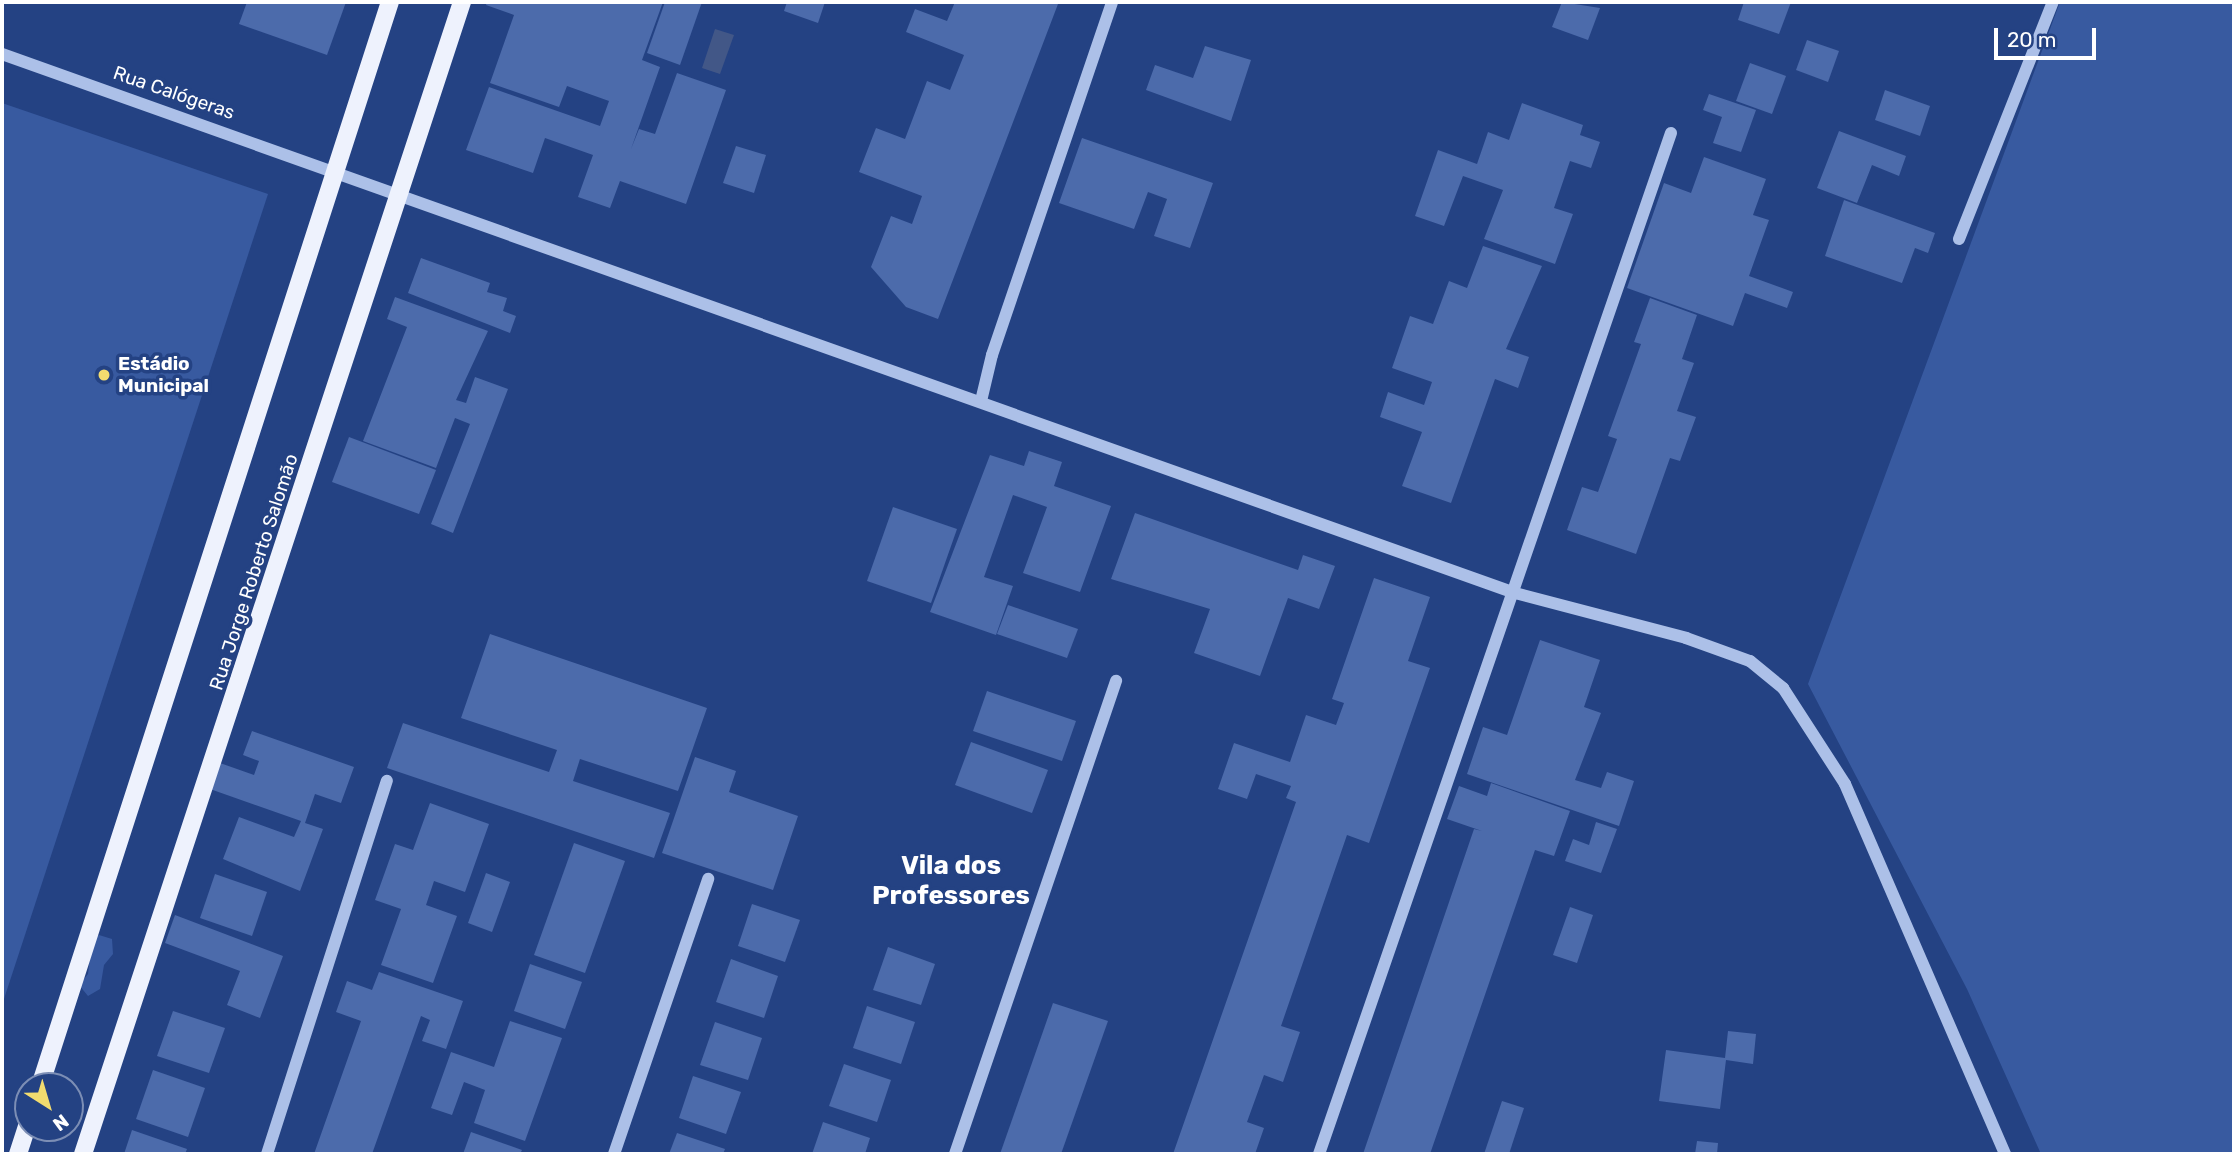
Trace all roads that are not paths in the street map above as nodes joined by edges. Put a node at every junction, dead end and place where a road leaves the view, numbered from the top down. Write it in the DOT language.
graph roads {
  1 [pos="390,2"];
  2 [pos="462,2"];
  3 [pos="1112,2"];
  4 [pos="2053,2"];
  5 [pos="2,54"];
  6 [pos="1671,133"];
  7 [pos="334,170"];
  8 [pos="401,198"];
  9 [pos="1959,239"];
  10 [pos="981,401"];
  11 [pos="1515,593"];
  12 [pos="1116,681"];
  13 [pos="387,781"];
  14 [pos="708,879"];
  15 [pos="44,1072"];
  16 [pos="83,1154"];
  17 [pos="267,1154"];
  18 [pos="614,1154"];
  19 [pos="955,1154"];
  20 [pos="1319,1154"];
  21 [pos="2006,1154"];
  1 -- 7 [label="main road"];
  2 -- 8 [label="main road, Rua Jorge Roberto Salomão"];
  3 -- 10 [label="street"];
  4 -- 9 [label="street"];
  5 -- 7 [label="street, Rua Calógeras"];
  6 -- 11 [label="street"];
  7 -- 8 [label="street, Rua Calógeras"];
  7 -- 15 [label="main road"];
  8 -- 10 [label="street, Rua Calógeras"];
  8 -- 16 [label="main road, Rua Jorge Roberto Salomão"];
  10 -- 11 [label="street, Rua Calógeras"];
  11 -- 20 [label="street"];
  11 -- 21 [label="street, Rua Calógeras"];
  12 -- 19 [label="street"];
  13 -- 17 [label="street"];
  14 -- 18 [label="street"];
}
